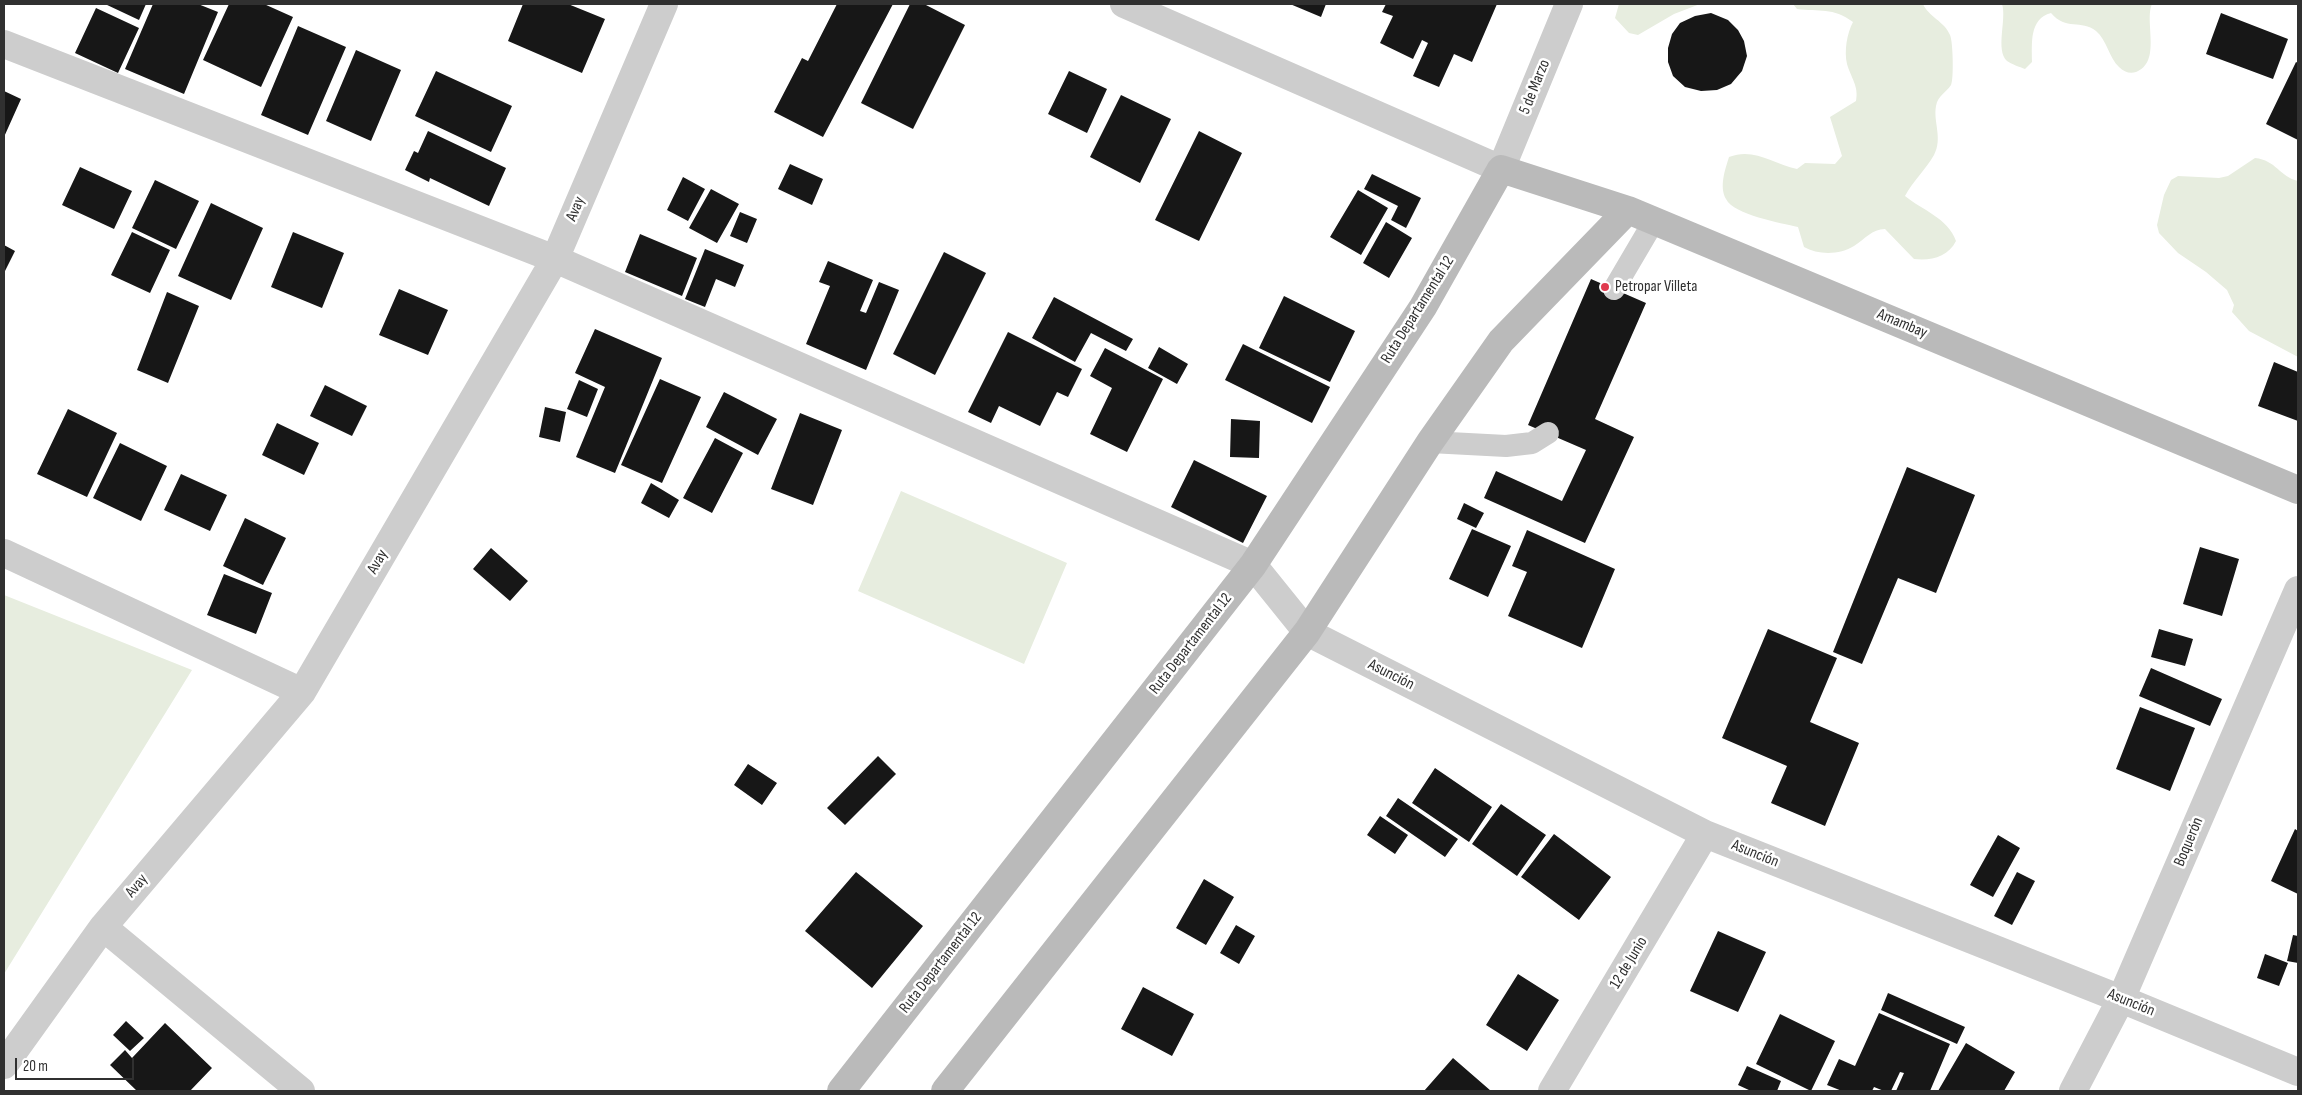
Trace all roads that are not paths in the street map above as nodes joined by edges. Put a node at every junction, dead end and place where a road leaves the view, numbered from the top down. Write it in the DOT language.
graph roads {
  1 [pos="664,4"];
  2 [pos="1124,4"];
  3 [pos="1569,4"];
  4 [pos="4,44"];
  5 [pos="1501,170"];
  6 [pos="1628,210"];
  7 [pos="1654,221"];
  8 [pos="555,259"];
  9 [pos="1614,289"];
  10 [pos="1548,433"];
  11 [pos="1430,442"];
  12 [pos="2298,490"];
  13 [pos="4,553"];
  14 [pos="1253,565"];
  15 [pos="2298,590"];
  16 [pos="1307,632"];
  17 [pos="302,692"];
  18 [pos="1705,834"];
  19 [pos="102,926"];
  20 [pos="2121,999"];
  21 [pos="4,1065"];
  22 [pos="2298,1072"];
  23 [pos="301,1091"];
  24 [pos="841,1091"];
  25 [pos="944,1091"];
  26 [pos="1552,1091"];
  27 [pos="2073,1091"];
  1 -- 8 [label="street, Avay"];
  2 -- 5 [label="street"];
  3 -- 5 [label="street, 5 de Marzo"];
  4 -- 8 [label="street"];
  5 -- 6 [label="main road, Amambay"];
  5 -- 14 [label="main road, Ruta Departamental 12"];
  6 -- 7 [label="main road, Amambay"];
  6 -- 11 [label="main road"];
  7 -- 9 [label="lane"];
  7 -- 12 [label="main road, Amambay"];
  8 -- 14 [label="street"];
  8 -- 17 [label="street, Avay"];
  10 -- 11 [label="lane"];
  11 -- 16 [label="main road"];
  13 -- 17 [label="street"];
  14 -- 16 [label="street, Asunción"];
  14 -- 24 [label="main road, Ruta Departamental 12"];
  15 -- 20 [label="street, Boquerón"];
  16 -- 18 [label="street, Asunción"];
  16 -- 25 [label="main road"];
  17 -- 19 [label="street, Avay"];
  18 -- 20 [label="street, Asunción"];
  18 -- 26 [label="street, 12 de Junio"];
  19 -- 21 [label="street, Avay"];
  19 -- 23 [label="street"];
  20 -- 22 [label="street, Asunción"];
  20 -- 27 [label="street, Boquerón"];
}
